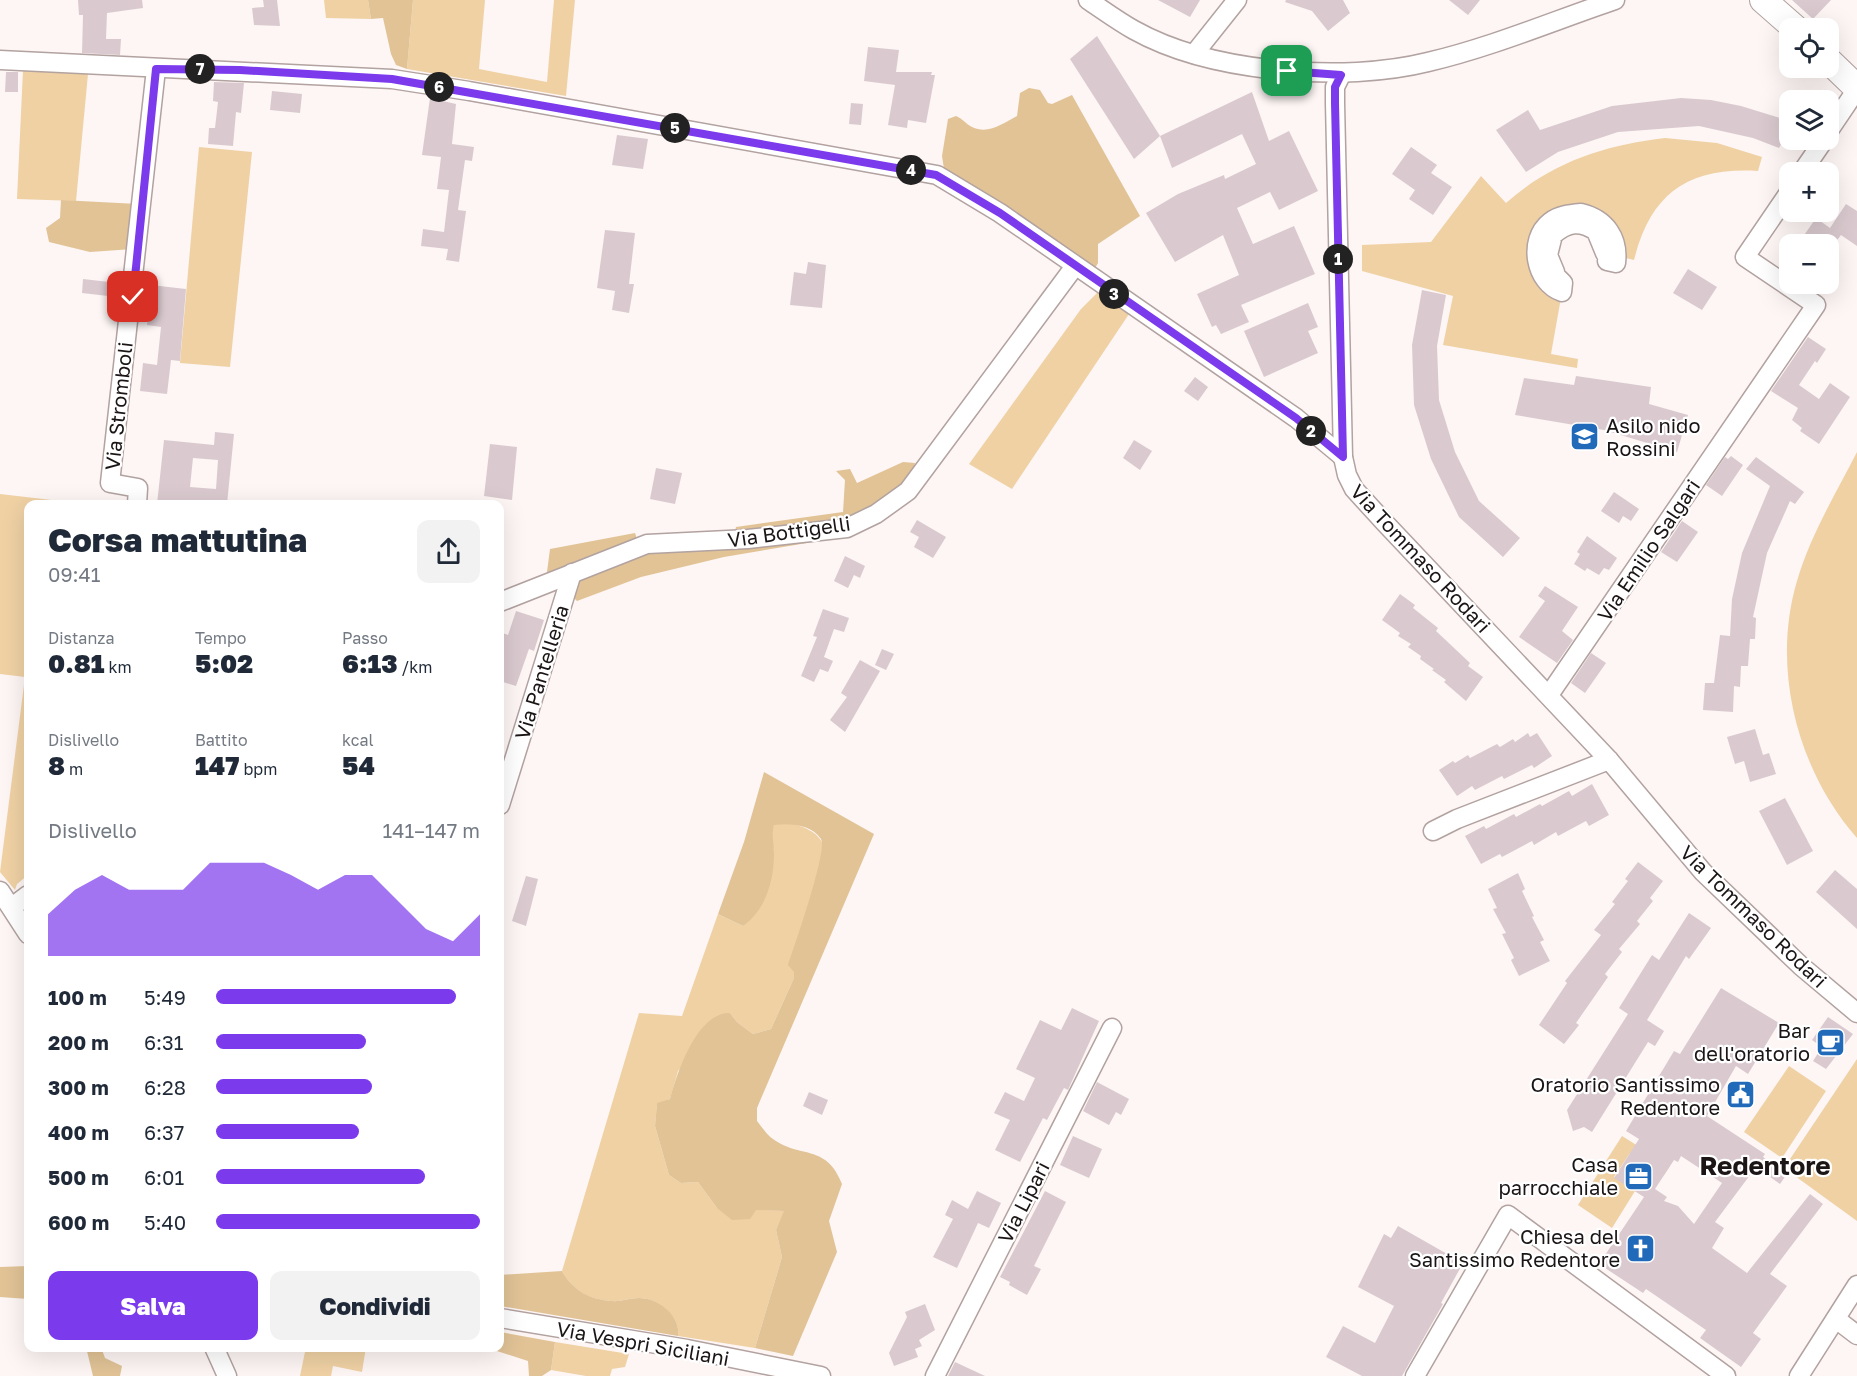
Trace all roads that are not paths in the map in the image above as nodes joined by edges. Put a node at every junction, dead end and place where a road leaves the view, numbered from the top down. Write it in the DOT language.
graph roads {
  1 [pos="1088,0"];
  2 [pos="1237,0"];
  3 [pos="1615,0"];
  4 [pos="1194,54"];
  5 [pos="0,60"];
  6 [pos="156,69"];
  7 [pos="1839,71"];
  8 [pos="1341,75"];
  9 [pos="1857,88"];
  10 [pos="1839,115"];
  11 [pos="1779,207"];
  12 [pos="1549,223"];
  13 [pos="1074,266"];
  14 [pos="1343,457"];
  15 [pos="137,500"];
  16 [pos="572,573"];
  17 [pos="504,600"];
  18 [pos="1550,695"];
  19 [pos="1609,760"];
  20 [pos="504,792"];
  21 [pos="1433,831"];
  22 [pos="0,891"];
  23 [pos="24,898"];
  24 [pos="12,907"];
  25 [pos="24,927"];
  26 [pos="1857,1013"];
  27 [pos="1112,1028"];
  28 [pos="1857,1285"];
  29 [pos="504,1319"];
  30 [pos="1836,1319"];
  31 [pos="1857,1335"];
  32 [pos="216,1352"];
  33 [pos="228,1376"];
  34 [pos="821,1376"];
  35 [pos="935,1376"];
  36 [pos="1415,1376"];
  37 [pos="1726,1376"];
  38 [pos="1799,1376"];
  1 -- 4 [label="street"];
  2 -- 4 [label="street"];
  3 -- 8 [label="street"];
  4 -- 8 [label="street"];
  5 -- 6 [label="street"];
  6 -- 13 [label="street"];
  6 -- 15 [label="street, Via Stromboli"];
  7 -- 9 [label="street"];
  8 -- 14 [label="street, Via Tommaso Rodari"];
  9 -- 10 [label="street"];
  11 -- 18 [label="street, Via Emilio Salgari"];
  12 -- 12 [label="street"];
  13 -- 14 [label="street"];
  13 -- 16 [label="street, Via Bottigelli"];
  14 -- 18 [label="street, Via Tommaso Rodari"];
  16 -- 17 [label="street, Via Bottigelli"];
  16 -- 20 [label="street, Via Pantelleria"];
  18 -- 19 [label="street, Via Tommaso Rodari"];
  19 -- 21 [label="street"];
  19 -- 26 [label="street, Via Tommaso Rodari"];
  22 -- 24 [label="street"];
  23 -- 24 [label="street"];
  24 -- 25 [label="street"];
  27 -- 35 [label="street, Via Lipari"];
  28 -- 30 [label="street"];
  29 -- 34 [label="street, Via Vespri Siciliani"];
  30 -- 31 [label="street"];
  30 -- 38 [label="street"];
  32 -- 33 [label="street"];
  36 -- 37 [label="street"];
}
